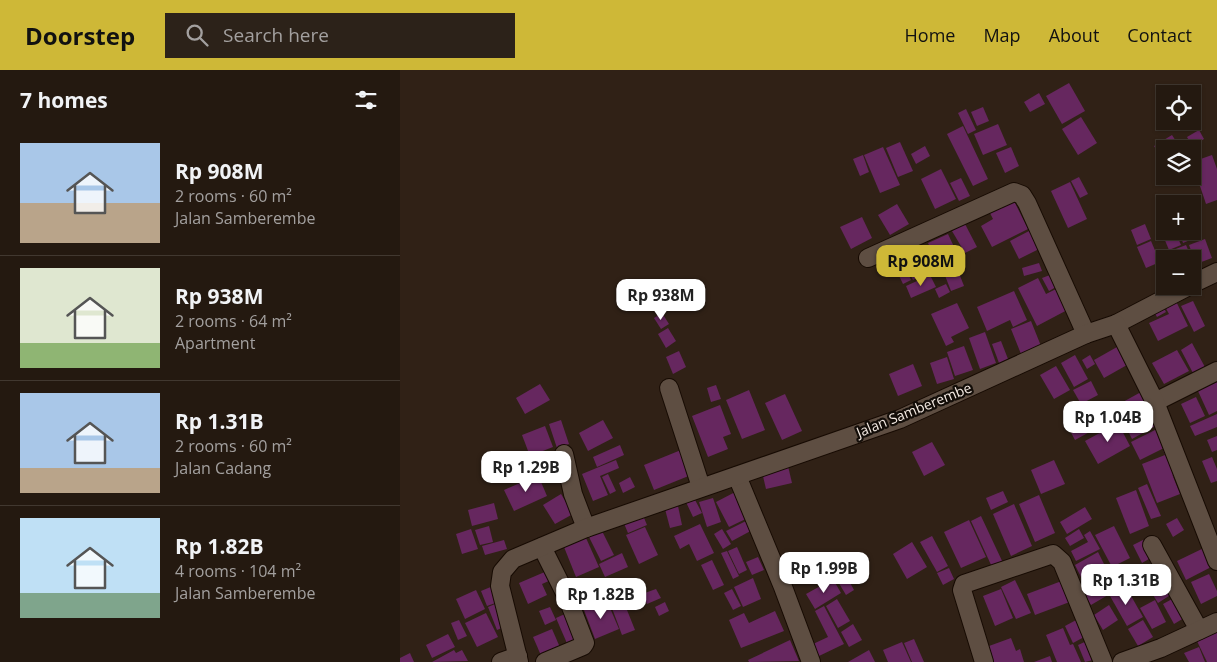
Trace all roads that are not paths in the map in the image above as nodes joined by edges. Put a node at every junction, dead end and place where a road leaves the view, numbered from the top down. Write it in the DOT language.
graph roads {
  1 [pos="868,258"];
  2 [pos="1217,272"];
  3 [pos="1201,280"];
  4 [pos="1172,295"];
  5 [pos="1116,324"];
  6 [pos="1086,334"];
  7 [pos="1217,371"];
  8 [pos="669,388"];
  9 [pos="1155,402"];
  10 [pos="564,454"];
  11 [pos="737,476"];
  12 [pos="701,487"];
  13 [pos="586,528"];
  14 [pos="1152,545"];
  15 [pos="542,547"];
  16 [pos="1217,561"];
  17 [pos="1217,622"];
  18 [pos="1199,630"];
  19 [pos="1164,655"];
  20 [pos="513,660"];
  21 [pos="545,662"];
  22 [pos="811,662"];
  23 [pos="984,662"];
  24 [pos="1103,662"];
  25 [pos="1122,662"];
  1 -- 6 [label="street"];
  2 -- 3 [label="street"];
  4 -- 5 [label="street, Jalan Samberembe"];
  5 -- 6 [label="street, Jalan Samberembe"];
  5 -- 9 [label="street"];
  6 -- 11 [label="street, Jalan Samberembe"];
  7 -- 9 [label="street"];
  8 -- 12 [label="street"];
  9 -- 16 [label="street"];
  10 -- 13 [label="street"];
  11 -- 12 [label="street, Jalan Samberembe"];
  11 -- 22 [label="street"];
  12 -- 13 [label="street, Jalan Samberembe"];
  13 -- 15 [label="street, Jalan Samberembe"];
  14 -- 18 [label="street"];
  15 -- 20 [label="street, Jalan Samberembe"];
  15 -- 21 [label="street"];
  17 -- 18 [label="street"];
  18 -- 19 [label="street"];
  19 -- 25 [label="street"];
  23 -- 24 [label="street"];
}
